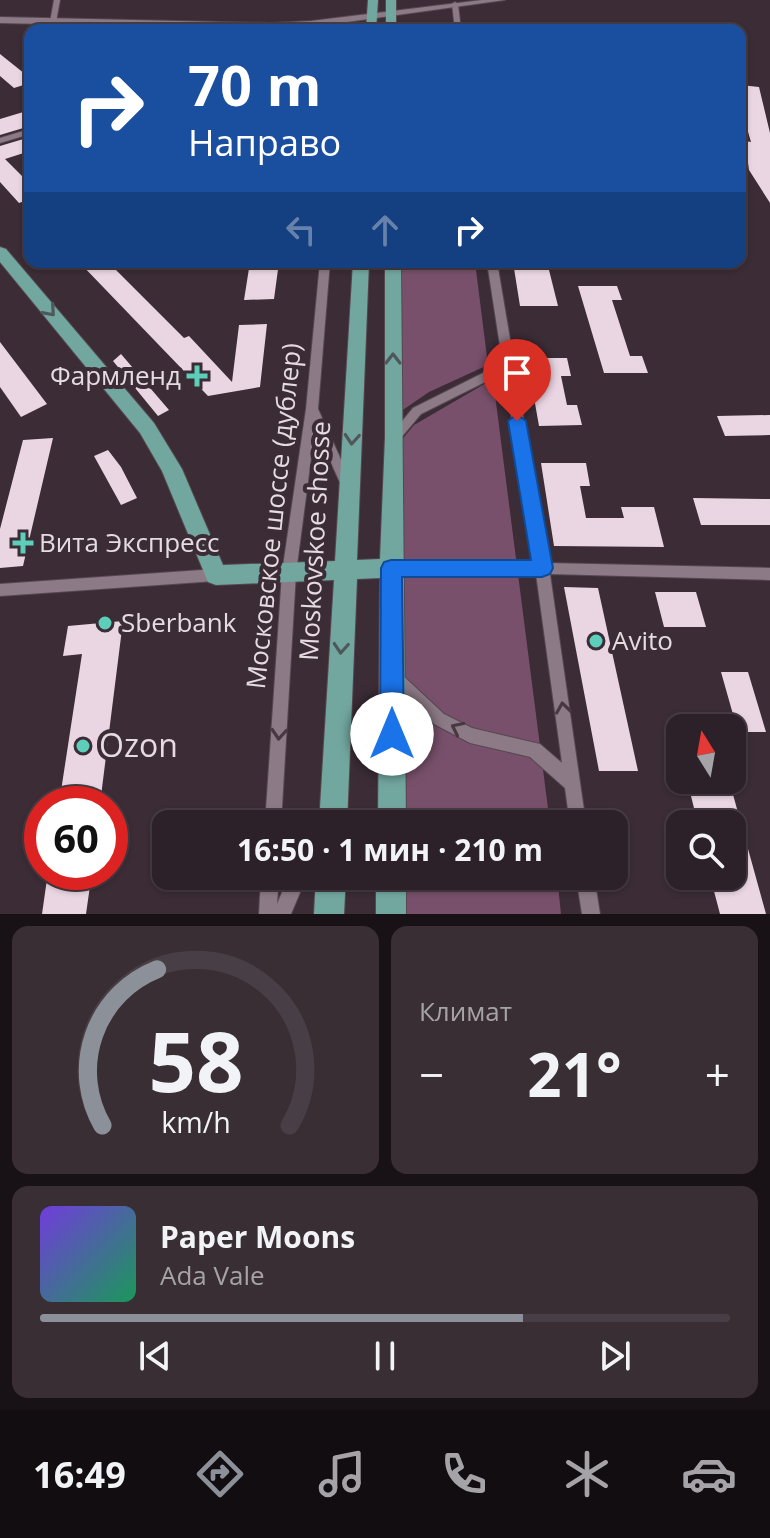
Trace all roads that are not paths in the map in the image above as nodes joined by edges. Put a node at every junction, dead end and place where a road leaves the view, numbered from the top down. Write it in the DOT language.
graph roads {
  1 [pos="57,0"];
  2 [pos="373,0"];
  3 [pos="501,0"];
  4 [pos="455,4"];
  5 [pos="391,6"];
  6 [pos="372,15"];
  7 [pos="0,20"];
  8 [pos="53,22"];
  9 [pos="131,24"];
  10 [pos="336,24"];
  11 [pos="371,24"];
  12 [pos="457,24"];
  13 [pos="24,133"];
  14 [pos="0,141"];
  15 [pos="0,252"];
  16 [pos="324,268"];
  17 [pos="361,268"];
  18 [pos="393,268"];
  19 [pos="493,268"];
  20 [pos="507,361"];
  21 [pos="312,409"];
  22 [pos="395,437"];
  23 [pos="349,491"];
  24 [pos="391,568"];
  25 [pos="542,568"];
  26 [pos="346,570"];
  27 [pos="289,573"];
  28 [pos="770,574"];
  29 [pos="216,575"];
  30 [pos="0,590"];
  31 [pos="392,674"];
  32 [pos="574,785"];
  33 [pos="334,790"];
  34 [pos="274,810"];
  35 [pos="326,810"];
  36 [pos="333,810"];
  37 [pos="392,810"];
  38 [pos="577,810"];
  39 [pos="269,890"];
  40 [pos="292,890"];
  41 [pos="330,890"];
  42 [pos="391,890"];
  43 [pos="587,890"];
  44 [pos="268,914"];
  45 [pos="282,914"];
  46 [pos="329,914"];
  47 [pos="391,914"];
  48 [pos="591,914"];
  1 -- 8 [label="street"];
  2 -- 6 [label="main road"];
  3 -- 4 [label="street"];
  4 -- 5 [label="street"];
  4 -- 12 [label="street"];
  5 -- 6 [label="street"];
  6 -- 10 [label="street"];
  6 -- 11 [label="main road"];
  7 -- 8 [label="street"];
  8 -- 9 [label="street"];
  13 -- 14 [label="street"];
  15 -- 29 [label="main road, one-way"];
  16 -- 21 [label="street, Московское шоссе (дублер)"];
  17 -- 23 [label="main road, Moskovskoe shosse, one-way"];
  22 -- 18 [label="main road, one-way"];
  19 -- 20 [label="street"];
  20 -- 22 [label="street"];
  20 -- 25 [label="street"];
  21 -- 23 [label="street"];
  21 -- 27 [label="street, Московское шоссе (дублер)"];
  22 -- 24 [label="main road"];
  23 -- 26 [label="main road, Moskovskoe shosse"];
  24 -- 25 [label="street"];
  24 -- 26 [label="main road"];
  24 -- 31 [label="main road"];
  25 -- 28 [label="street"];
  32 -- 25 [label="street, one-way"];
  26 -- 27 [label="main road"];
  26 -- 33 [label="main road, Moskovskoe shosse, one-way"];
  27 -- 29 [label="main road"];
  27 -- 34 [label="street, Московское шоссе (дублер), one-way"];
  29 -- 30 [label="street"];
  32 -- 31 [label="street, one-way"];
  31 -- 37 [label="main road"];
  32 -- 38 [label="street"];
  33 -- 35 [label="street"];
  33 -- 36 [label="main road, Moskovskoe shosse"];
  39 -- 44 [label="street"];
  40 -- 45 [label="street"];
  41 -- 46 [label="main road"];
  42 -- 47 [label="main road"];
  43 -- 48 [label="street"];
}
